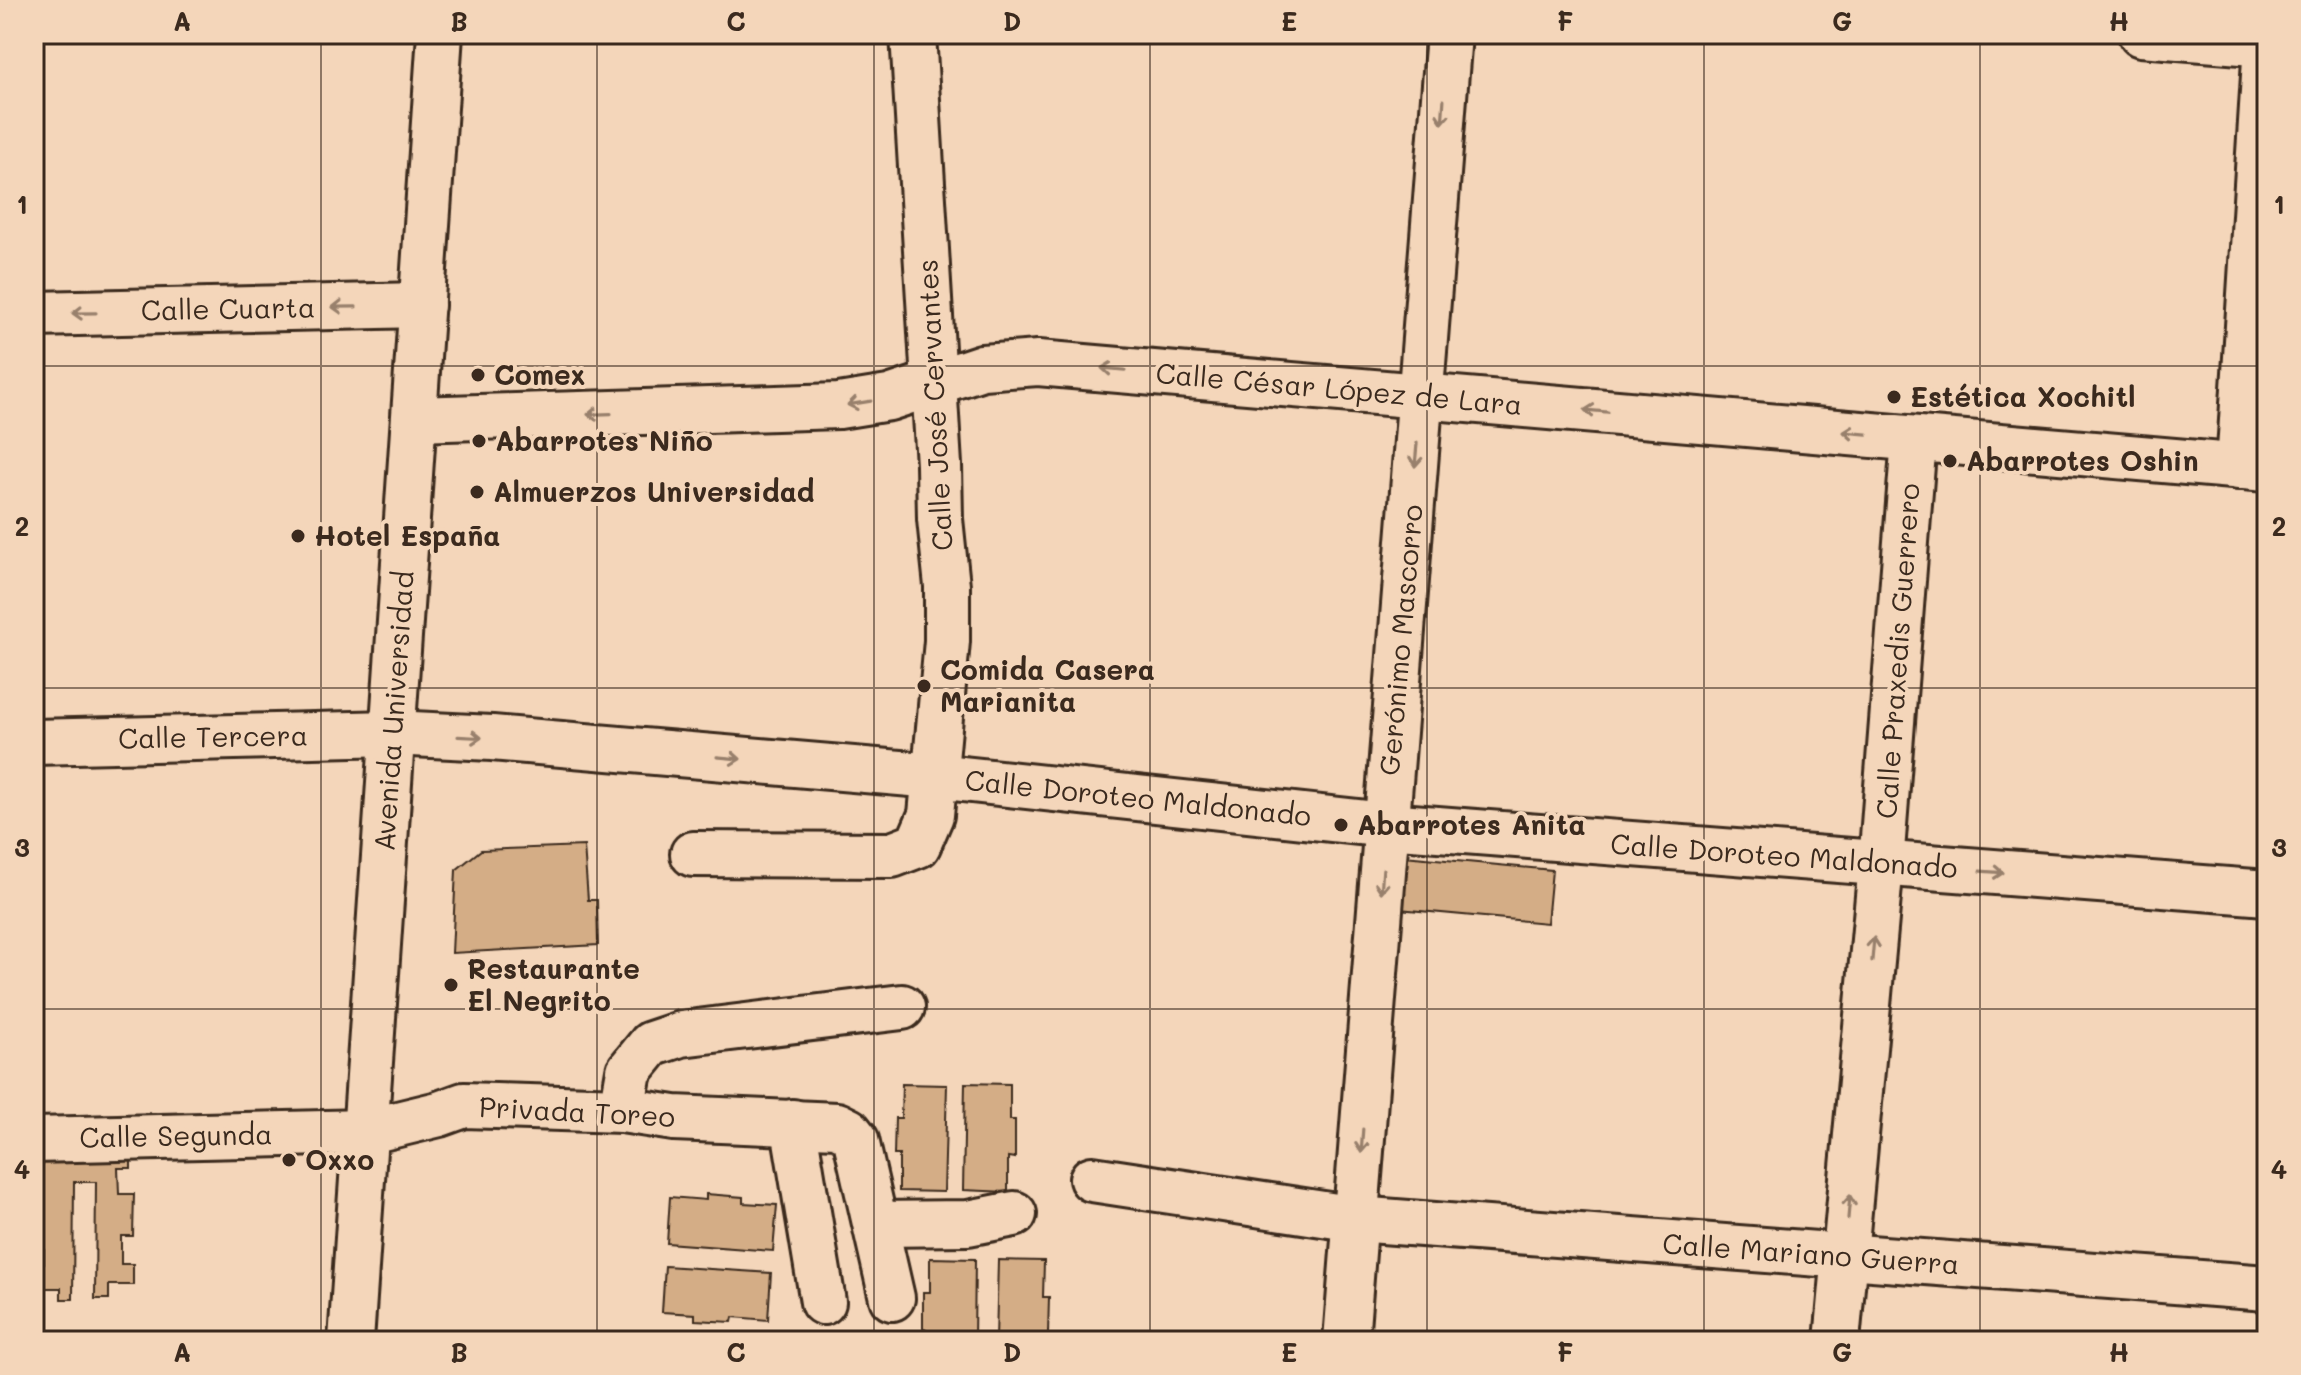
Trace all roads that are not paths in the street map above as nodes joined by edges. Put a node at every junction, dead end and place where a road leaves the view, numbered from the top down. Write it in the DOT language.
graph roads {
  1 [pos="440,34"];
  2 [pos="913,34"];
  3 [pos="1449,34"];
  4 [pos="2141,34"];
  5 [pos="2266,44"];
  6 [pos="422,305"];
  7 [pos="34,314"];
  8 [pos="934,382"];
  9 [pos="1421,395"];
  10 [pos="415,419"];
  11 [pos="1914,439"];
  12 [pos="2253,468"];
  13 [pos="392,733"];
  14 [pos="34,742"];
  15 [pos="935,776"];
  16 [pos="1386,825"];
  17 [pos="693,854"];
  18 [pos="1881,864"];
  19 [pos="2267,893"];
  20 [pos="902,1007"];
  21 [pos="622,1110"];
  22 [pos="793,1122"];
  23 [pos="365,1132"];
  24 [pos="34,1140"];
  25 [pos="1092,1179"];
  26 [pos="1014,1214"];
  27 [pos="1356,1219"];
  28 [pos="876,1224"];
  29 [pos="1844,1257"];
  30 [pos="2267,1288"];
  31 [pos="892,1298"];
  32 [pos="823,1302"];
  33 [pos="351,1341"];
  34 [pos="1346,1341"];
  35 [pos="1837,1341"];
  1 -- 6 [label="street, Avenida Universidad"];
  2 -- 8 [label="street, Calle José Cervantes"];
  3 -- 9 [label="street, Gerónimo Mascorro, one-way"];
  4 -- 5 [label="street"];
  5 -- 12 [label="street"];
  6 -- 7 [label="street, Calle Cuarta, one-way"];
  6 -- 10 [label="street, Avenida Universidad"];
  9 -- 8 [label="street, Calle César López de Lara, one-way"];
  8 -- 10 [label="street, Calle César López de Lara, one-way"];
  8 -- 15 [label="street, Calle José Cervantes"];
  11 -- 9 [label="street, Calle César López de Lara, one-way"];
  9 -- 16 [label="street, Gerónimo Mascorro, one-way"];
  10 -- 13 [label="street, Avenida Universidad"];
  11 -- 12 [label="street, Calle César López de Lara"];
  11 -- 18 [label="street, Calle Praxedis Guerrero"];
  13 -- 14 [label="street, Calle Tercera"];
  13 -- 15 [label="street, Calle Doroteo Maldonado, one-way"];
  13 -- 23 [label="street, Avenida Universidad"];
  15 -- 16 [label="street, Calle Doroteo Maldonado"];
  15 -- 17 [label="street, Calle José Cervantes"];
  16 -- 18 [label="street, Calle Doroteo Maldonado"];
  16 -- 27 [label="street, Gerónimo Mascorro, one-way"];
  18 -- 19 [label="street, Calle Doroteo Maldonado, one-way"];
  29 -- 18 [label="street, Calle Praxedis Guerrero, one-way"];
  20 -- 21 [label="street"];
  21 -- 22 [label="street, Privada Toreo"];
  21 -- 23 [label="street, Privada Toreo"];
  22 -- 28 [label="street, Privada Toreo"];
  22 -- 32 [label="street"];
  23 -- 24 [label="street, Calle Segunda"];
  23 -- 33 [label="street, Avenida Universidad"];
  25 -- 27 [label="street, Calle Mariano Guerra"];
  26 -- 28 [label="street"];
  27 -- 29 [label="street, Calle Mariano Guerra"];
  27 -- 34 [label="street, Gerónimo Mascorro"];
  28 -- 31 [label="street, Privada Toreo"];
  29 -- 30 [label="street, Calle Mariano Guerra"];
  29 -- 35 [label="street, Calle Praxedis Guerrero"];
}
